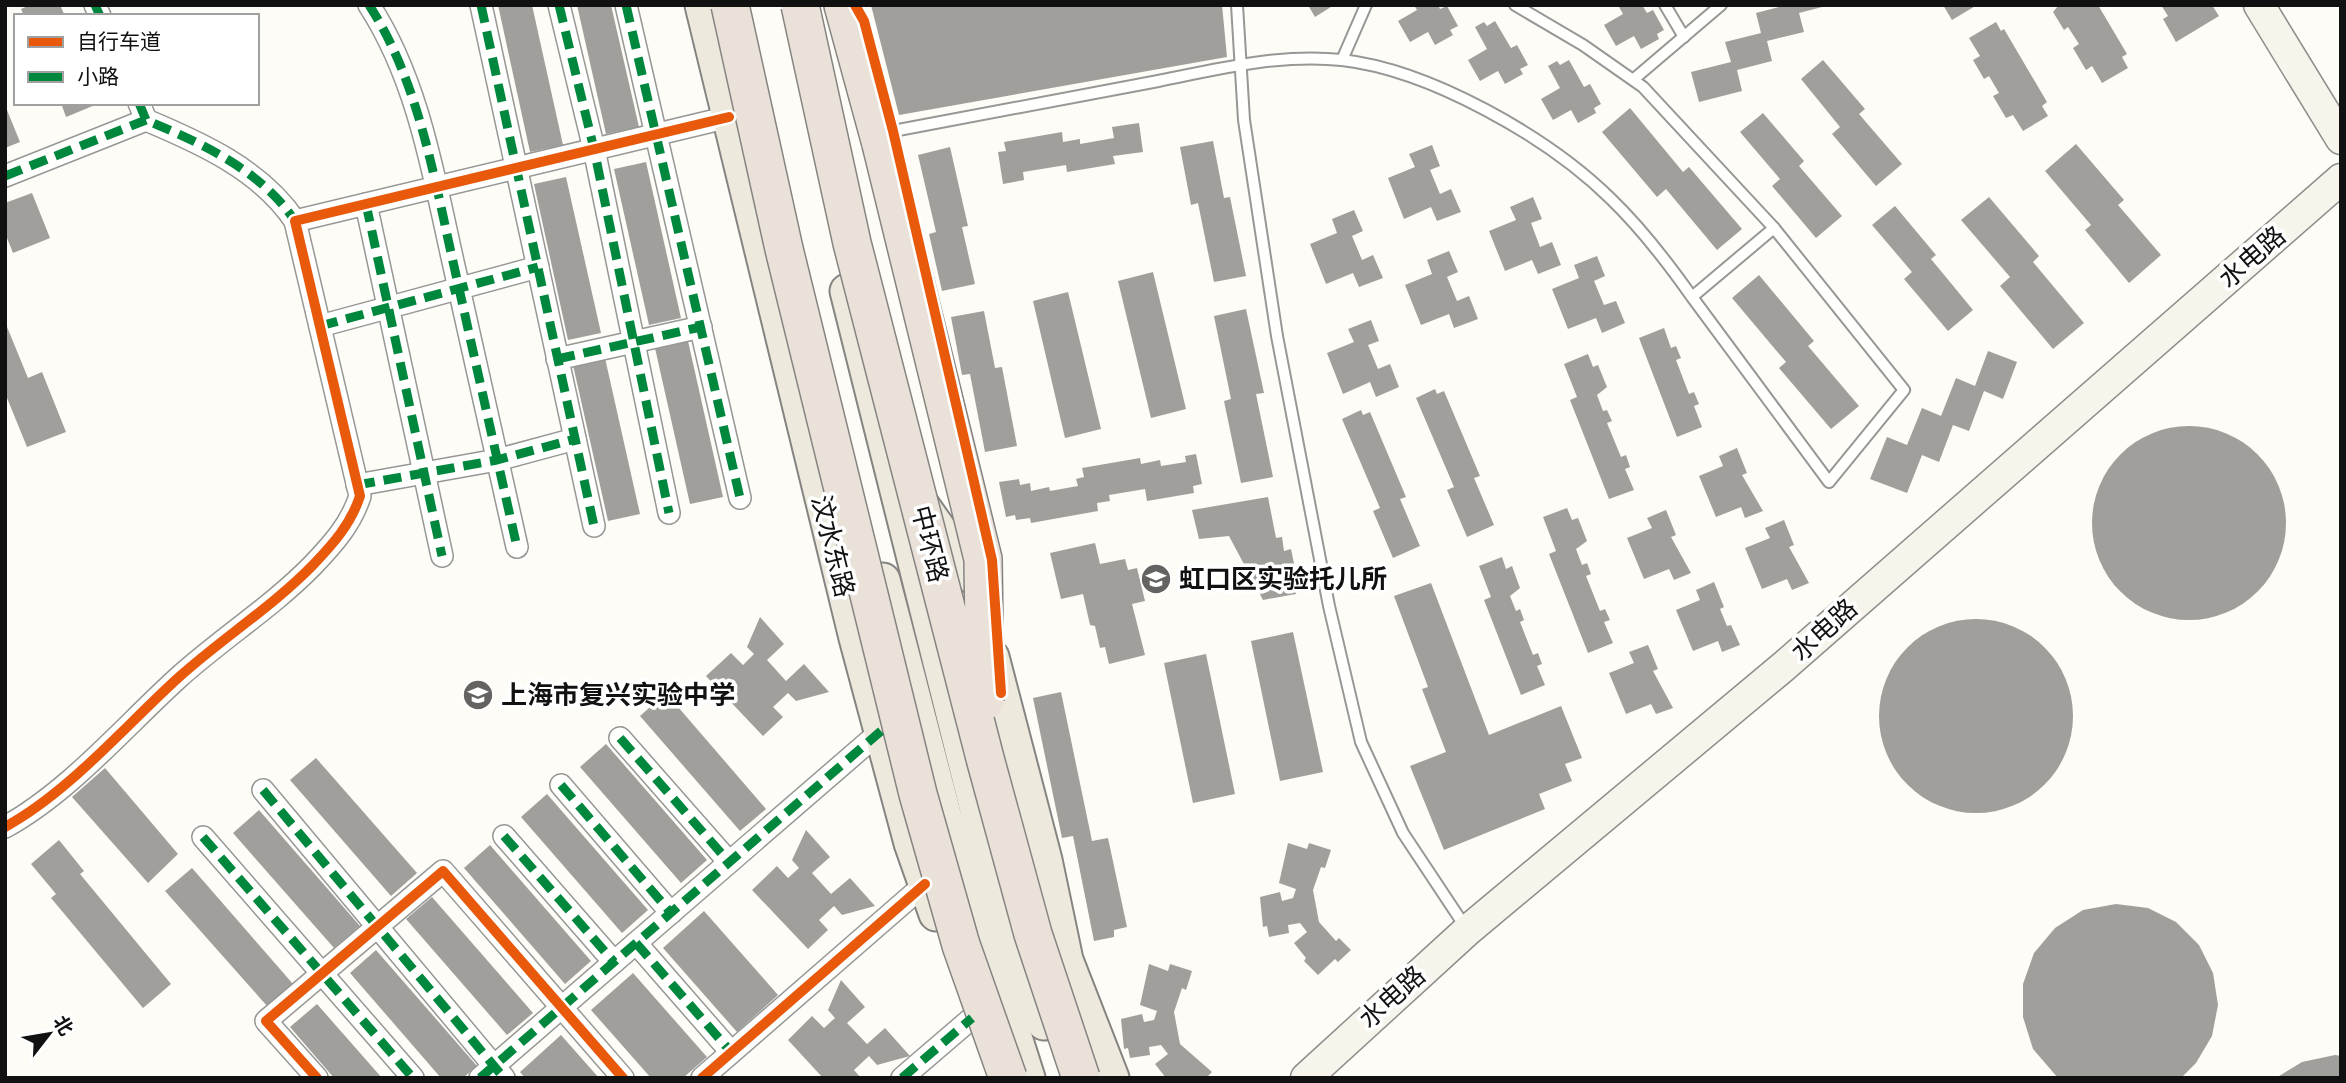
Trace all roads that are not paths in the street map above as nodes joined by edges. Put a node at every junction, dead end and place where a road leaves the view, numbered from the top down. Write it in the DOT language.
graph roads {
  1 [pos="369,5"];
  2 [pos="481,5"];
  3 [pos="559,5"];
  4 [pos="626,5"];
  5 [pos="702,5"];
  6 [pos="719,5"];
  7 [pos="730,5"];
  8 [pos="747,5"];
  9 [pos="782,5"];
  10 [pos="800,5"];
  11 [pos="837,5"];
  12 [pos="844,5"];
  13 [pos="855,5"];
  14 [pos="1237,5"];
  15 [pos="1366,5"];
  16 [pos="1515,5"];
  17 [pos="1665,5"];
  18 [pos="1721,5"];
  19 [pos="2259,5"];
  20 [pos="1684,37"];
  21 [pos="756,49"];
  22 [pos="1342,60"];
  23 [pos="1242,65"];
  24 [pos="1634,79"];
  25 [pos="142,112"];
  26 [pos="729,117"];
  27 [pos="658,133"];
  28 [pos="887,137"];
  29 [pos="2341,139"];
  30 [pos="594,149"];
  31 [pos="516,167"];
  32 [pos="5,176"];
  33 [pos="2341,179"];
  34 [pos="436,187"];
  35 [pos="366,204"];
  36 [pos="295,221"];
  37 [pos="1774,228"];
  38 [pos="538,267"];
  39 [pos="459,290"];
  40 [pos="1692,297"];
  41 [pos="388,309"];
  42 [pos="320,326"];
  43 [pos="702,327"];
  44 [pos="634,342"];
  45 [pos="557,359"];
  46 [pos="575,439"];
  47 [pos="886,452"];
  48 [pos="852,459"];
  49 [pos="497,460"];
  50 [pos="425,475"];
  51 [pos="358,485"];
  52 [pos="740,498"];
  53 [pos="669,513"];
  54 [pos="594,526"];
  55 [pos="517,547"];
  56 [pos="442,556"];
  57 [pos="973,577"];
  58 [pos="850,614"];
  59 [pos="1001,693"];
  60 [pos="881,731"];
  61 [pos="620,738"];
  62 [pos="986,762"];
  63 [pos="561,785"];
  64 [pos="263,790"];
  65 [pos="5,827"];
  66 [pos="504,836"];
  67 [pos="203,837"];
  68 [pos="1045,860"];
  69 [pos="729,862"];
  70 [pos="925,884"];
  71 [pos="671,913"];
  72 [pos="377,926"];
  73 [pos="1468,930"];
  74 [pos="636,943"];
  75 [pos="1022,960"];
  76 [pos="614,962"];
  77 [pos="322,974"];
  78 [pos="562,1007"];
  79 [pos="972,1018"];
  80 [pos="731,1052"];
  81 [pos="492,1074"];
  82 [pos="317,1078"];
  83 [pos="413,1078"];
  84 [pos="623,1078"];
  85 [pos="702,1078"];
  86 [pos="902,1078"];
  87 [pos="993,1078"];
  88 [pos="1008,1078"];
  89 [pos="1028,1078"];
  90 [pos="1063,1078"];
  91 [pos="1081,1078"];
  92 [pos="1112,1078"];
  93 [pos="1306,1078"];
  1 -- 34 [label="street"];
  2 -- 31 [label="street"];
  3 -- 30 [label="street"];
  4 -- 27 [label="street"];
  5 -- 26 [label="main road, 汶水东路"];
  6 -- 21 [label="main road"];
  7 -- 88 [label="highway, bridge"];
  8 -- 21 [label="main road, 汶水东路"];
  9 -- 47 [label="main road"];
  10 -- 62 [label="highway, 中环路, bridge"];
  11 -- 57 [label="main road"];
  12 -- 28 [label="highway"];
  13 -- 28 [label="street"];
  14 -- 23 [label="lane"];
  15 -- 22 [label="lane"];
  16 -- 24 [label="lane"];
  17 -- 20 [label="lane"];
  18 -- 20 [label="lane"];
  19 -- 29 [label="main road"];
  20 -- 24 [label="lane"];
  21 -- 48 [label="main road, 汶水东路"];
  22 -- 23 [label="lane"];
  22 -- 40 [label="lane"];
  23 -- 28 [label="lane"];
  23 -- 73 [label="lane"];
  24 -- 37 [label="lane"];
  25 -- 32 [label="street"];
  25 -- 36 [label="street"];
  26 -- 27 [label="street"];
  26 -- 58 [label="main road, 汶水东路"];
  27 -- 30 [label="street"];
  27 -- 43 [label="street"];
  28 -- 59 [label="street"];
  28 -- 62 [label="highway, bridge"];
  30 -- 31 [label="street"];
  30 -- 44 [label="street"];
  31 -- 34 [label="street"];
  31 -- 38 [label="street"];
  33 -- 73 [label="main road, 水电路"];
  34 -- 35 [label="street"];
  34 -- 39 [label="street"];
  35 -- 36 [label="street"];
  35 -- 41 [label="street"];
  36 -- 42 [label="street"];
  37 -- 40 [label="lane"];
  37 -- 40 [label="lane"];
  38 -- 39 [label="street"];
  38 -- 45 [label="street"];
  39 -- 41 [label="street"];
  39 -- 49 [label="street"];
  41 -- 42 [label="street"];
  41 -- 50 [label="street"];
  42 -- 51 [label="street"];
  43 -- 44 [label="street"];
  43 -- 52 [label="street"];
  44 -- 45 [label="street"];
  44 -- 53 [label="street"];
  45 -- 46 [label="street"];
  46 -- 49 [label="street"];
  46 -- 54 [label="street"];
  47 -- 57 [label="main road"];
  47 -- 75 [label="main road"];
  48 -- 58 [label="main road"];
  48 -- 89 [label="main road, 汶水东路"];
  49 -- 50 [label="street"];
  49 -- 55 [label="street"];
  50 -- 51 [label="street"];
  50 -- 56 [label="street"];
  51 -- 65 [label="street"];
  57 -- 59 [label="main road"];
  58 -- 60 [label="main road, 汶水东路"];
  59 -- 68 [label="main road"];
  60 -- 69 [label="street"];
  60 -- 70 [label="main road, 汶水东路"];
  61 -- 69 [label="street"];
  62 -- 91 [label="highway, 中环路, bridge"];
  63 -- 71 [label="street"];
  64 -- 72 [label="street"];
  66 -- 76 [label="street"];
  67 -- 77 [label="street"];
  68 -- 75 [label="main road"];
  68 -- 92 [label="main road"];
  69 -- 71 [label="street"];
  70 -- 79 [label="main road, 汶水东路"];
  70 -- 80 [label="street"];
  71 -- 74 [label="street"];
  72 -- 77 [label="street"];
  72 -- 78 [label="street"];
  72 -- 81 [label="street"];
  73 -- 93 [label="main road, 水电路"];
  74 -- 76 [label="street"];
  74 -- 80 [label="street"];
  75 -- 90 [label="main road"];
  76 -- 78 [label="street"];
  77 -- 82 [label="street"];
  77 -- 83 [label="street"];
  78 -- 81 [label="street"];
  78 -- 84 [label="street"];
  79 -- 86 [label="street"];
  79 -- 87 [label="main road, 汶水东路"];
  80 -- 85 [label="street"];
}
